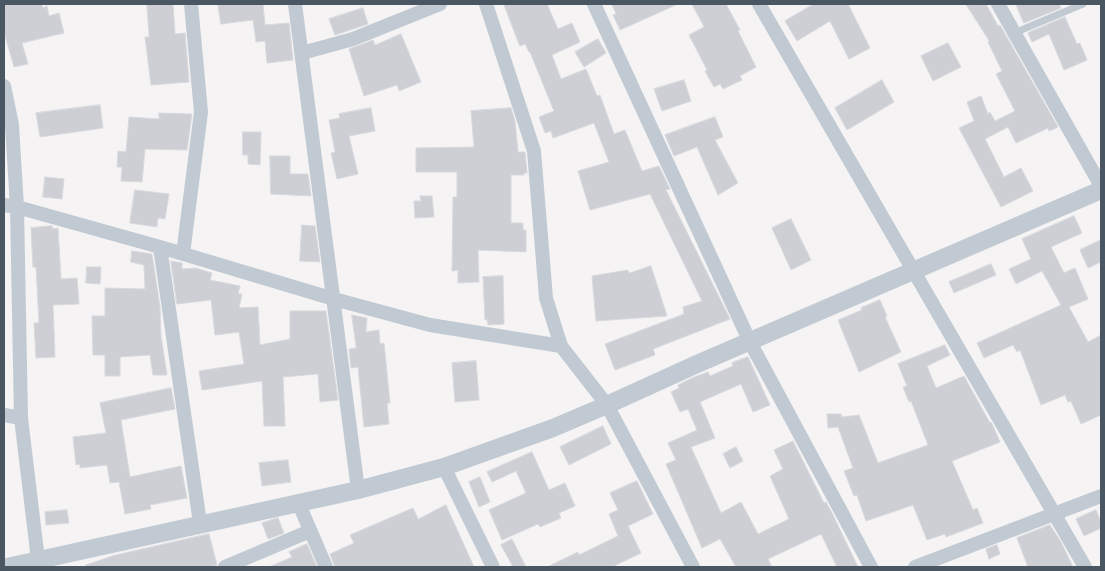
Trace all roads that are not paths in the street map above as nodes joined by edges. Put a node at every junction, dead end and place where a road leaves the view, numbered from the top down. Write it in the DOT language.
graph roads {
  1 [pos="191,4"];
  2 [pos="295,4"];
  3 [pos="440,4"];
  4 [pos="486,4"];
  5 [pos="594,4"];
  6 [pos="759,4"];
  7 [pos="998,4"];
  8 [pos="1083,4"];
  9 [pos="1014,33"];
  10 [pos="302,53"];
  11 [pos="4,86"];
  12 [pos="1101,186"];
  13 [pos="1101,190"];
  14 [pos="11,206"];
  15 [pos="160,246"];
  16 [pos="183,254"];
  17 [pos="914,272"];
  18 [pos="334,299"];
  19 [pos="750,342"];
  20 [pos="561,346"];
  21 [pos="606,405"];
  22 [pos="4,415"];
  23 [pos="21,418"];
  24 [pos="444,467"];
  25 [pos="358,490"];
  26 [pos="1101,496"];
  27 [pos="298,502"];
  28 [pos="1054,514"];
  29 [pos="200,523"];
  30 [pos="310,531"];
  31 [pos="38,560"];
  32 [pos="7,567"];
  33 [pos="225,567"];
  34 [pos="326,567"];
  35 [pos="493,567"];
  36 [pos="694,567"];
  37 [pos="871,567"];
  38 [pos="915,567"];
  39 [pos="1085,567"];
  1 -- 16 [label="street"];
  2 -- 10 [label="street"];
  3 -- 10 [label="street"];
  4 -- 20 [label="street"];
  5 -- 19 [label="street"];
  6 -- 17 [label="street"];
  7 -- 9 [label="street"];
  8 -- 9 [label="lane"];
  9 -- 12 [label="street"];
  10 -- 18 [label="street"];
  11 -- 14 [label="street"];
  13 -- 17 [label="street"];
  14 -- 15 [label="street"];
  14 -- 23 [label="street"];
  15 -- 16 [label="street"];
  15 -- 29 [label="street"];
  16 -- 18 [label="street"];
  17 -- 19 [label="street"];
  17 -- 28 [label="street"];
  18 -- 20 [label="street"];
  18 -- 25 [label="street"];
  19 -- 21 [label="street"];
  19 -- 37 [label="street"];
  20 -- 21 [label="street"];
  21 -- 24 [label="street"];
  21 -- 36 [label="street"];
  22 -- 23 [label="street"];
  23 -- 31 [label="street"];
  24 -- 25 [label="street"];
  24 -- 35 [label="street"];
  25 -- 27 [label="street"];
  26 -- 28 [label="street"];
  27 -- 29 [label="street"];
  27 -- 30 [label="street"];
  28 -- 38 [label="street"];
  28 -- 39 [label="street"];
  29 -- 31 [label="street"];
  30 -- 33 [label="street"];
  30 -- 34 [label="street"];
  31 -- 32 [label="street"];
}
